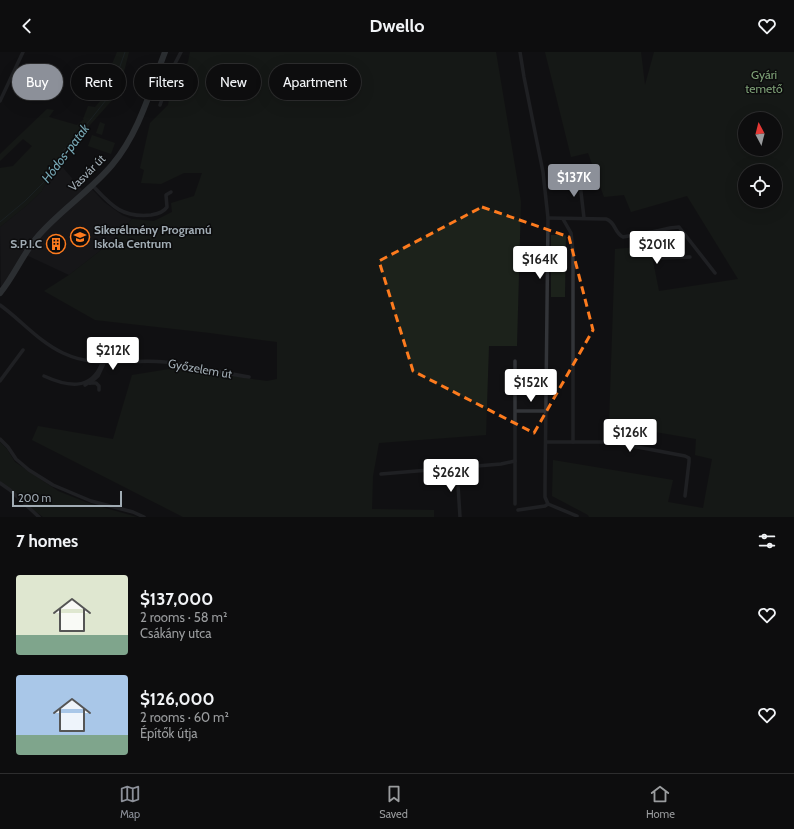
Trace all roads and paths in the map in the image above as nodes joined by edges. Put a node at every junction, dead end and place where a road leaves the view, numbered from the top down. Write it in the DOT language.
graph roads {
  1 [pos="24,52"];
  2 [pos="181,52"];
  3 [pos="520,52"];
  4 [pos="164,53"];
  5 [pos="0,101"];
  6 [pos="160,105"];
  7 [pos="579,175"];
  8 [pos="92,185"];
  9 [pos="171,192"];
  10 [pos="548,218"];
  11 [pos="584,218"];
  12 [pos="563,219"];
  13 [pos="657,231"];
  14 [pos="521,252"];
  15 [pos="547,253"];
  16 [pos="690,257"];
  17 [pos="715,273"];
  18 [pos="0,293"];
  19 [pos="0,305"];
  20 [pos="23,350"];
  21 [pos="515,361"];
  22 [pos="103,363"];
  23 [pos="44,376"];
  24 [pos="249,377"];
  25 [pos="0,381"];
  26 [pos="90,383"];
  27 [pos="85,385"];
  28 [pos="99,390"];
  29 [pos="516,411"];
  30 [pos="546,411"];
  31 [pos="0,438"];
  32 [pos="546,442"];
  33 [pos="573,442"];
  34 [pos="516,461"];
  35 [pos="457,469"];
  36 [pos="381,474"];
  37 [pos="0,483"];
  38 [pos="685,496"];
  39 [pos="515,504"];
  40 [pos="548,504"];
  41 [pos="518,510"];
  42 [pos="577,516"];
  43 [pos="39,517"];
  44 [pos="144,517"];
  45 [pos="460,517"];
  1 -- 5 [label="street"];
  2 -- 6 [label="street"];
  3 -- 10 [label="street"];
  4 -- 8 [label="main road, Vasvár út"];
  7 -- 11 [label="street"];
  8 -- 9 [label="street"];
  8 -- 18 [label="main road, Vasvár út"];
  10 -- 12 [label="street"];
  10 -- 15 [label="street"];
  11 -- 12 [label="street"];
  11 -- 13 [label="street"];
  12 -- 33 [label="street"];
  13 -- 16 [label="street"];
  13 -- 17 [label="street"];
  14 -- 15 [label="street"];
  15 -- 30 [label="street"];
  19 -- 22 [label="street, Győzelem út"];
  20 -- 25 [label="street"];
  21 -- 29 [label="street"];
  22 -- 23 [label="street"];
  22 -- 24 [label="street, Győzelem út"];
  22 -- 26 [label="street"];
  26 -- 27 [label="street"];
  26 -- 28 [label="street"];
  29 -- 30 [label="street"];
  29 -- 34 [label="street"];
  30 -- 32 [label="street"];
  31 -- 44 [label="street"];
  32 -- 33 [label="street"];
  32 -- 40 [label="street"];
  33 -- 38 [label="street"];
  34 -- 35 [label="street"];
  34 -- 39 [label="street"];
  35 -- 36 [label="street"];
  35 -- 45 [label="street"];
  37 -- 43 [label="street"];
  40 -- 41 [label="street"];
  40 -- 42 [label="street"];
}
